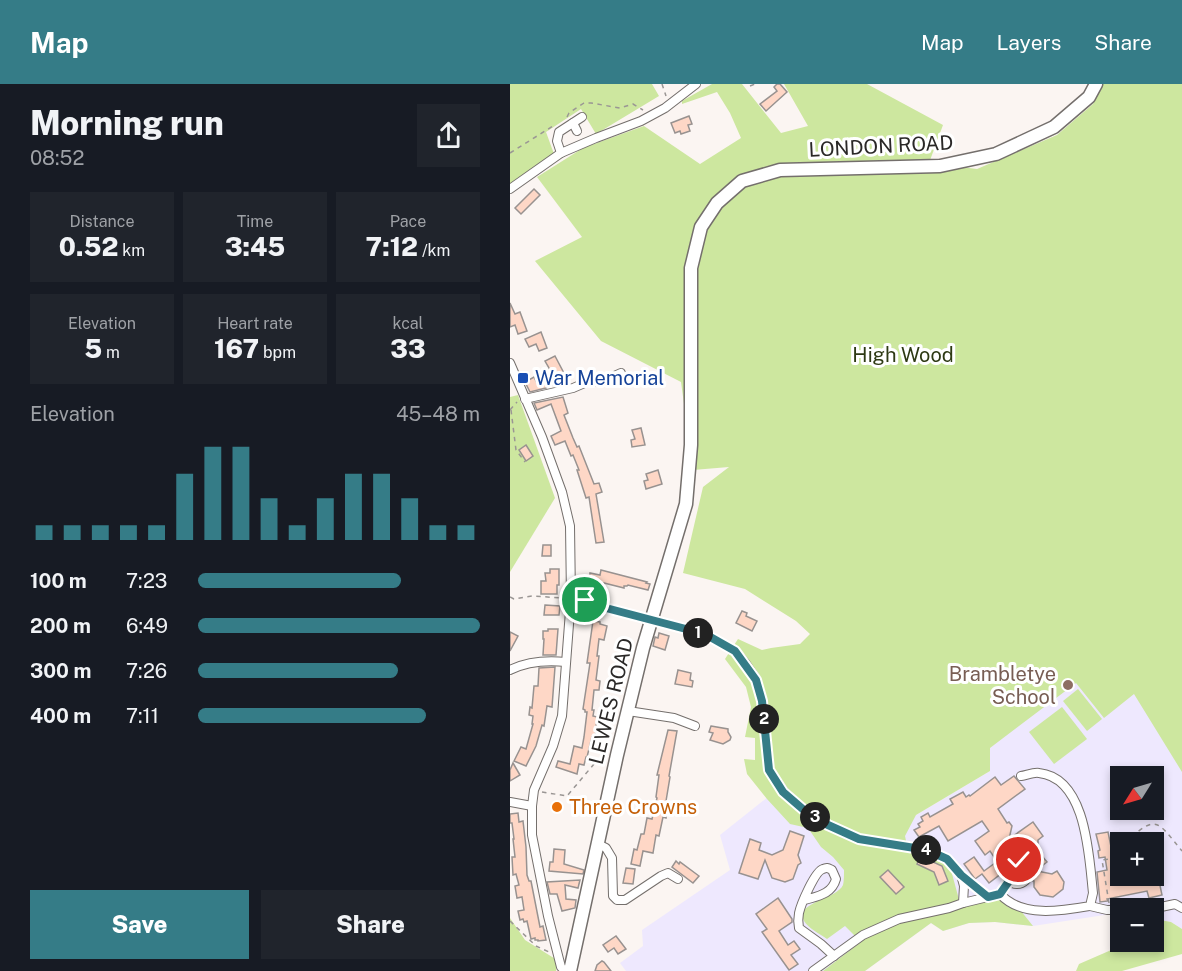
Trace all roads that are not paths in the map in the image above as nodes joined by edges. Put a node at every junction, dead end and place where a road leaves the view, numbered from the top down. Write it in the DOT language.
graph roads {
  1 [pos="696,84"];
  2 [pos="1096,84"];
  3 [pos="582,117"];
  4 [pos="573,123"];
  5 [pos="578,131"];
  6 [pos="561,153"];
  7 [pos="510,189"];
  8 [pos="701,227"];
  9 [pos="510,363"];
  10 [pos="621,373"];
  11 [pos="525,399"];
  12 [pos="572,584"];
  13 [pos="585,600"];
  14 [pos="570,608"];
  15 [pos="651,621"];
  16 [pos="566,662"];
  17 [pos="510,670"];
  18 [pos="628,711"];
  19 [pos="694,726"];
  20 [pos="1021,776"];
  21 [pos="510,802"];
  22 [pos="532,806"];
  23 [pos="598,844"];
  24 [pos="961,875"];
  25 [pos="678,879"];
  26 [pos="1009,881"];
  27 [pos="1000,894"];
  28 [pos="988,897"];
  29 [pos="805,900"];
  30 [pos="963,903"];
  31 [pos="1180,904"];
  32 [pos="1090,906"];
  33 [pos="1164,907"];
  34 [pos="1110,910"];
  35 [pos="834,956"];
  36 [pos="565,971"];
  37 [pos="570,971"];
  38 [pos="813,971"];
  1 -- 6 [label="street"];
  2 -- 8 [label="highway, LONDON ROAD"];
  3 -- 4 [label="street"];
  4 -- 5 [label="street"];
  4 -- 6 [label="street"];
  6 -- 7 [label="street"];
  8 -- 15 [label="highway, LEWES ROAD"];
  9 -- 11 [label="street"];
  10 -- 11 [label="street"];
  11 -- 12 [label="street"];
  12 -- 13 [label="street"];
  12 -- 14 [label="street"];
  13 -- 14 [label="street"];
  13 -- 15 [label="street"];
  14 -- 16 [label="street"];
  15 -- 18 [label="highway, LEWES ROAD"];
  15 -- 24 [label="street"];
  16 -- 17 [label="street"];
  16 -- 22 [label="street"];
  18 -- 19 [label="street"];
  18 -- 23 [label="highway, LEWES ROAD"];
  20 -- 32 [label="street"];
  21 -- 22 [label="street"];
  22 -- 36 [label="street"];
  23 -- 25 [label="street"];
  23 -- 37 [label="highway, LEWES ROAD"];
  24 -- 28 [label="street"];
  24 -- 30 [label="street"];
  26 -- 27 [label="street"];
  27 -- 28 [label="street"];
  27 -- 32 [label="street"];
  28 -- 30 [label="street"];
  29 -- 29 [label="street"];
  29 -- 35 [label="street"];
  30 -- 35 [label="street"];
  31 -- 33 [label="street"];
  32 -- 34 [label="street"];
  35 -- 38 [label="street"];
}
